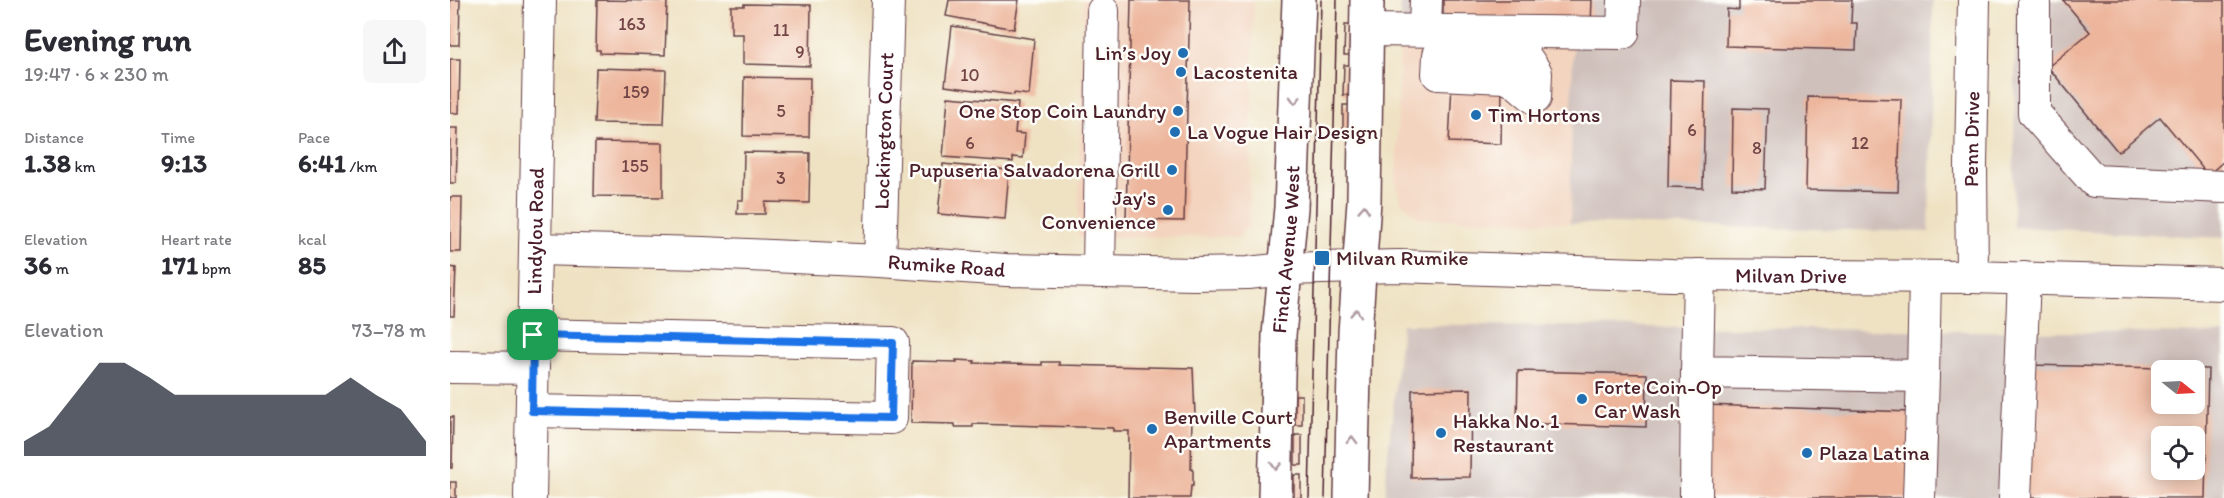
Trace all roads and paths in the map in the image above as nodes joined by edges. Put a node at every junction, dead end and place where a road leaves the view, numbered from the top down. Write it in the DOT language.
graph roads {
  1 [pos="540,0"];
  2 [pos="888,0"];
  3 [pos="1299,0"];
  4 [pos="1624,0"];
  5 [pos="1974,0"];
  6 [pos="2034,0"];
  7 [pos="1103,11"];
  8 [pos="1366,15"];
  9 [pos="1426,15"];
  10 [pos="1438,74"];
  11 [pos="1535,98"];
  12 [pos="2224,187"];
  13 [pos="535,249"];
  14 [pos="880,261"];
  15 [pos="1359,267"];
  16 [pos="1284,269"];
  17 [pos="1100,270"];
  18 [pos="1699,275"];
  19 [pos="1925,277"];
  20 [pos="1972,277"];
  21 [pos="2024,278"];
  22 [pos="2224,284"];
  23 [pos="533,335"];
  24 [pos="450,367"];
  25 [pos="533,368"];
  26 [pos="1697,372"];
  27 [pos="1923,376"];
  28 [pos="532,411"];
  29 [pos="530,498"];
  30 [pos="1275,498"];
  31 [pos="1351,498"];
  32 [pos="1696,498"];
  33 [pos="1919,498"];
  34 [pos="2015,498"];
  1 -- 13 [label="street, Lindylou Road"];
  2 -- 14 [label="street, Lockington Court"];
  3 -- 16 [label="main road, Finch Avenue West, one-way"];
  4 -- 9 [label="street"];
  5 -- 20 [label="street, Penn Drive"];
  6 -- 12 [label="street"];
  7 -- 17 [label="street"];
  8 -- 9 [label="street"];
  15 -- 8 [label="main road, one-way"];
  10 -- 11 [label="street"];
  13 -- 14 [label="street, Rumike Road"];
  13 -- 23 [label="street, Lindylou Road"];
  14 -- 17 [label="street, Rumike Road"];
  15 -- 16 [label="street, Rumike Road"];
  15 -- 18 [label="street, Milvan Drive"];
  31 -- 15 [label="main road, one-way"];
  16 -- 17 [label="street, Rumike Road"];
  16 -- 30 [label="main road, Finch Avenue West, one-way"];
  18 -- 19 [label="street, Milvan Drive"];
  18 -- 26 [label="street"];
  19 -- 20 [label="street, Milvan Drive"];
  19 -- 27 [label="street"];
  20 -- 21 [label="street, Milvan Drive"];
  21 -- 22 [label="street, Milvan Drive"];
  21 -- 34 [label="street"];
  23 -- 25 [label="street, Lindylou Road"];
  23 -- 28 [label="street"];
  24 -- 25 [label="street"];
  25 -- 28 [label="street, Lindylou Road"];
  26 -- 27 [label="street"];
  26 -- 32 [label="street"];
  27 -- 33 [label="street"];
  28 -- 29 [label="street, Lindylou Road"];
}
